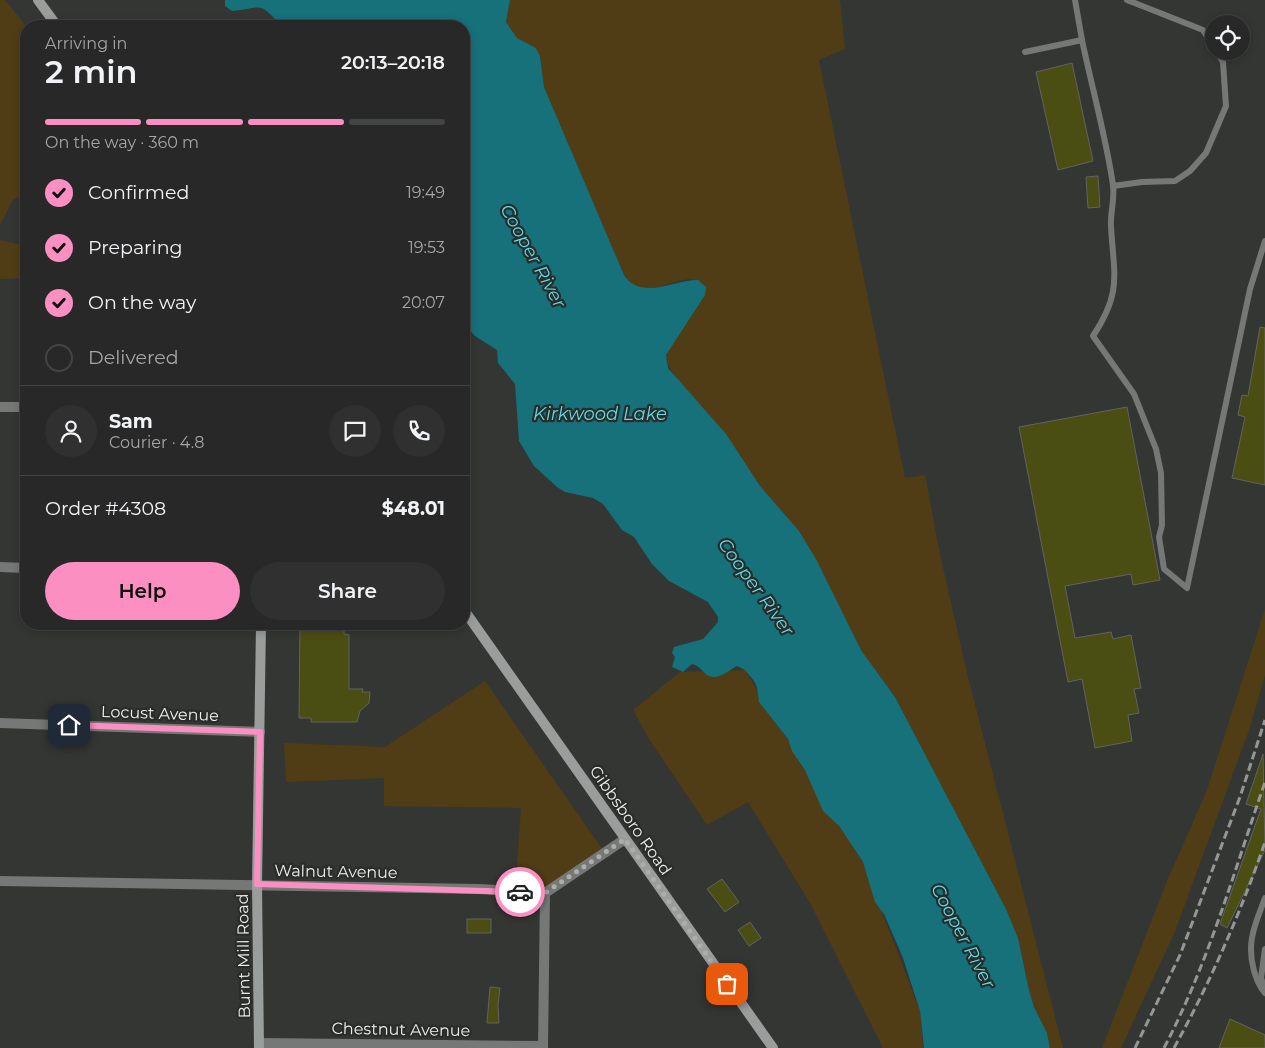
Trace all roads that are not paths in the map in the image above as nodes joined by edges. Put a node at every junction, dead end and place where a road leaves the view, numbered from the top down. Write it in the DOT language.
graph roads {
  1 [pos="38,0"];
  2 [pos="1074,0"];
  3 [pos="1127,0"];
  4 [pos="53,20"];
  5 [pos="1205,33"];
  6 [pos="1082,40"];
  7 [pos="1025,52"];
  8 [pos="1222,60"];
  9 [pos="1113,186"];
  10 [pos="1265,241"];
  11 [pos="0,407"];
  12 [pos="20,408"];
  13 [pos="0,567"];
  14 [pos="20,568"];
  15 [pos="470,619"];
  16 [pos="261,630"];
  17 [pos="0,723"];
  18 [pos="260,732"];
  19 [pos="625,839"];
  20 [pos="0,880"];
  21 [pos="257,884"];
  22 [pos="545,893"];
  23 [pos="1265,898"];
  24 [pos="1265,949"];
  25 [pos="1265,991"];
  26 [pos="259,1045"];
  27 [pos="543,1047"];
  28 [pos="773,1048"];
  1 -- 4 [label="street"];
  2 -- 6 [label="lane"];
  3 -- 5 [label="lane"];
  6 -- 7 [label="lane"];
  6 -- 9 [label="lane"];
  8 -- 9 [label="lane"];
  9 -- 10 [label="lane"];
  11 -- 12 [label="street"];
  13 -- 14 [label="street"];
  15 -- 19 [label="street, Gibbsboro Road"];
  16 -- 18 [label="street, Burnt Mill Road"];
  17 -- 18 [label="street, Locust Avenue"];
  18 -- 21 [label="street, Burnt Mill Road"];
  19 -- 22 [label="street"];
  19 -- 28 [label="street, Gibbsboro Road"];
  20 -- 21 [label="street, Walnut Avenue"];
  21 -- 22 [label="street, Walnut Avenue"];
  21 -- 26 [label="street, Burnt Mill Road"];
  22 -- 27 [label="street"];
  23 -- 25 [label="lane"];
  24 -- 25 [label="lane"];
  26 -- 27 [label="street, Chestnut Avenue"];
}
